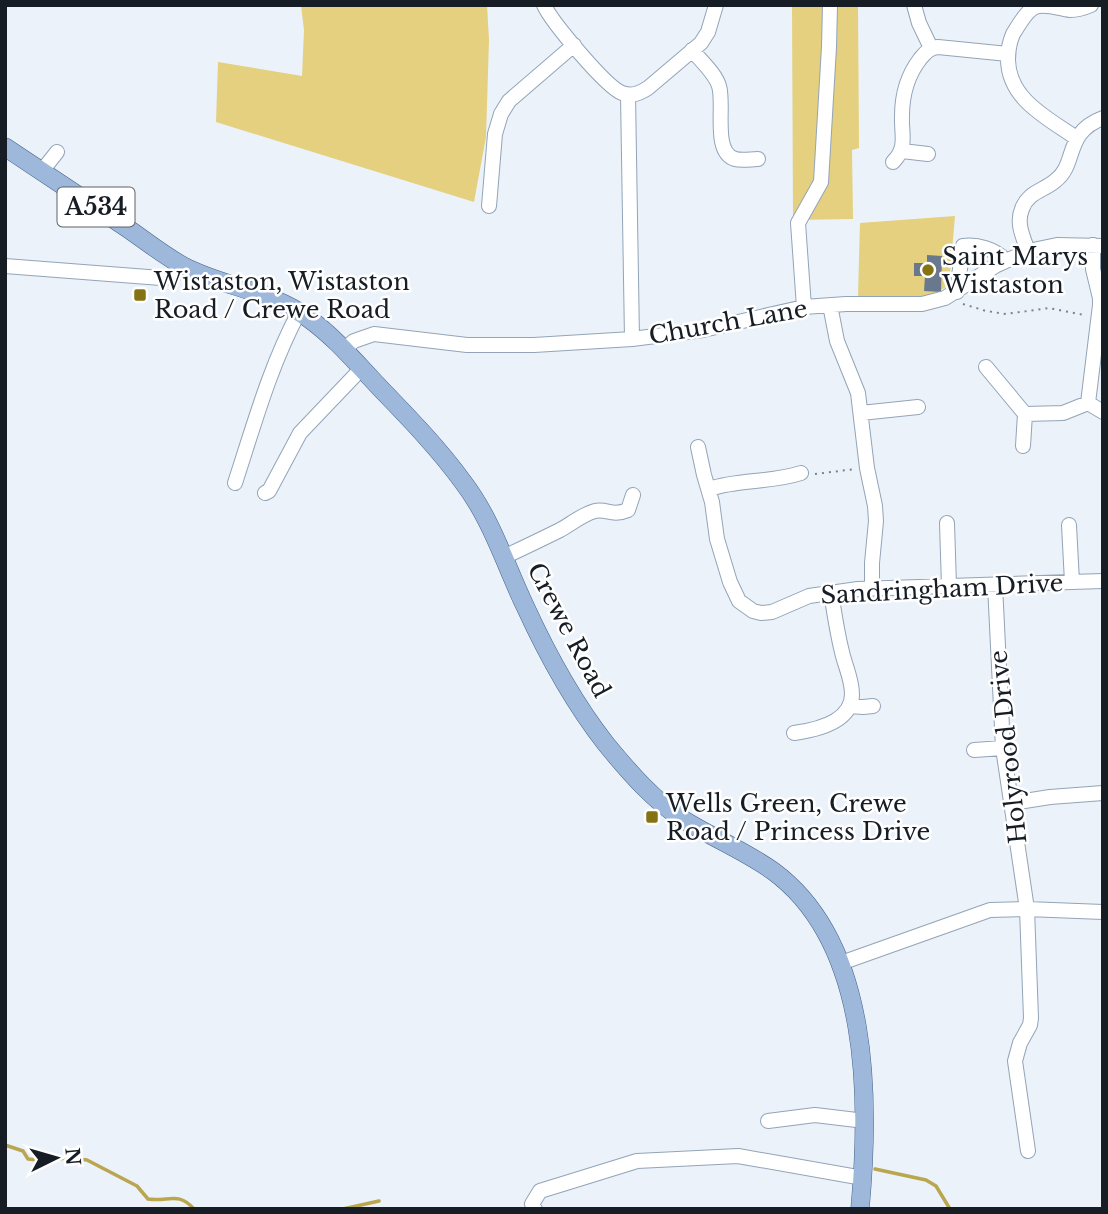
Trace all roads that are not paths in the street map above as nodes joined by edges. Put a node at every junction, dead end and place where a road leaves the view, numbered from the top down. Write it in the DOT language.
graph roads {
  1 [pos="544,5"];
  2 [pos="716,5"];
  3 [pos="830,5"];
  4 [pos="914,5"];
  5 [pos="1091,5"];
  6 [pos="1036,6"];
  7 [pos="574,45"];
  8 [pos="931,48"];
  9 [pos="692,50"];
  10 [pos="1008,54"];
  11 [pos="628,95"];
  12 [pos="1103,118"];
  13 [pos="1076,138"];
  14 [pos="5,147"];
  15 [pos="57,152"];
  16 [pos="928,154"];
  17 [pos="758,159"];
  18 [pos="41,171"];
  19 [pos="489,206"];
  20 [pos="1098,245"];
  21 [pos="1028,251"];
  22 [pos="1005,260"];
  23 [pos="5,266"];
  24 [pos="186,268"];
  25 [pos="951,295"];
  26 [pos="830,305"];
  27 [pos="804,307"];
  28 [pos="299,312"];
  29 [pos="632,339"];
  30 [pos="344,349"];
  31 [pos="986,367"];
  32 [pos="362,369"];
  33 [pos="1088,403"];
  34 [pos="918,407"];
  35 [pos="1103,412"];
  36 [pos="861,413"];
  37 [pos="1025,414"];
  38 [pos="1023,446"];
  39 [pos="698,447"];
  40 [pos="801,473"];
  41 [pos="235,483"];
  42 [pos="709,489"];
  43 [pos="265,494"];
  44 [pos="633,495"];
  45 [pos="947,521"];
  46 [pos="1069,523"];
  47 [pos="504,557"];
  48 [pos="1103,581"];
  49 [pos="1072,582"];
  50 [pos="995,585"];
  51 [pos="949,586"];
  52 [pos="872,588"];
  53 [pos="831,592"];
  54 [pos="850,706"];
  55 [pos="873,706"];
  56 [pos="794,733"];
  57 [pos="1003,748"];
  58 [pos="974,750"];
  59 [pos="1103,793"];
  60 [pos="1012,803"];
  61 [pos="1027,909"];
  62 [pos="1103,912"];
  63 [pos="841,963"];
  64 [pos="768,1121"];
  65 [pos="865,1121"];
  66 [pos="1029,1151"];
  67 [pos="863,1178"];
  68 [pos="535,1209"];
  69 [pos="860,1209"];
  1 -- 7 [label="street"];
  2 -- 9 [label="street"];
  3 -- 27 [label="street"];
  4 -- 8 [label="street"];
  5 -- 6 [label="street"];
  6 -- 10 [label="street"];
  7 -- 11 [label="street"];
  7 -- 19 [label="street"];
  8 -- 10 [label="street"];
  8 -- 16 [label="street"];
  9 -- 11 [label="street"];
  9 -- 17 [label="street"];
  10 -- 13 [label="street"];
  11 -- 29 [label="street"];
  12 -- 13 [label="street"];
  13 -- 21 [label="street"];
  14 -- 18 [label="main road, A534"];
  15 -- 18 [label="street"];
  18 -- 24 [label="main road, A534"];
  20 -- 21 [label="street, Church Lane"];
  20 -- 33 [label="street"];
  21 -- 22 [label="street, Church Lane"];
  22 -- 25 [label="street, Church Lane"];
  22 -- 25 [label="street"];
  23 -- 24 [label="street"];
  24 -- 28 [label="main road, A534"];
  25 -- 26 [label="street, Church Lane"];
  26 -- 27 [label="street, Church Lane"];
  26 -- 36 [label="street"];
  27 -- 29 [label="street, Church Lane"];
  28 -- 30 [label="main road, A534"];
  28 -- 41 [label="street"];
  29 -- 30 [label="street, Church Lane"];
  30 -- 32 [label="main road, Crewe Road / A534"];
  31 -- 37 [label="street"];
  32 -- 43 [label="street"];
  32 -- 47 [label="main road, Crewe Road / A534"];
  33 -- 35 [label="street"];
  33 -- 37 [label="street"];
  34 -- 36 [label="street"];
  36 -- 52 [label="street"];
  37 -- 38 [label="street"];
  39 -- 42 [label="street, Sandringham Drive"];
  40 -- 42 [label="street"];
  42 -- 53 [label="street, Sandringham Drive"];
  44 -- 47 [label="street"];
  45 -- 51 [label="street"];
  46 -- 49 [label="street"];
  47 -- 63 [label="main road, Crewe Road / A534"];
  48 -- 49 [label="street, Sandringham Drive"];
  49 -- 50 [label="street, Sandringham Drive"];
  50 -- 51 [label="street, Sandringham Drive"];
  50 -- 57 [label="street, Holyrood Drive"];
  51 -- 52 [label="street, Sandringham Drive"];
  52 -- 53 [label="street, Sandringham Drive"];
  53 -- 54 [label="street"];
  54 -- 55 [label="street"];
  54 -- 56 [label="street"];
  57 -- 58 [label="street"];
  57 -- 60 [label="street, Holyrood Drive"];
  59 -- 60 [label="street"];
  60 -- 61 [label="street, Holyrood Drive"];
  61 -- 62 [label="street"];
  61 -- 63 [label="street"];
  61 -- 66 [label="street, Holyrood Drive"];
  63 -- 65 [label="main road, Crewe Road / A534"];
  64 -- 65 [label="street"];
  65 -- 67 [label="main road, Crewe Road / A534"];
  67 -- 68 [label="street"];
  67 -- 69 [label="main road, Crewe Road / A534"];
}
